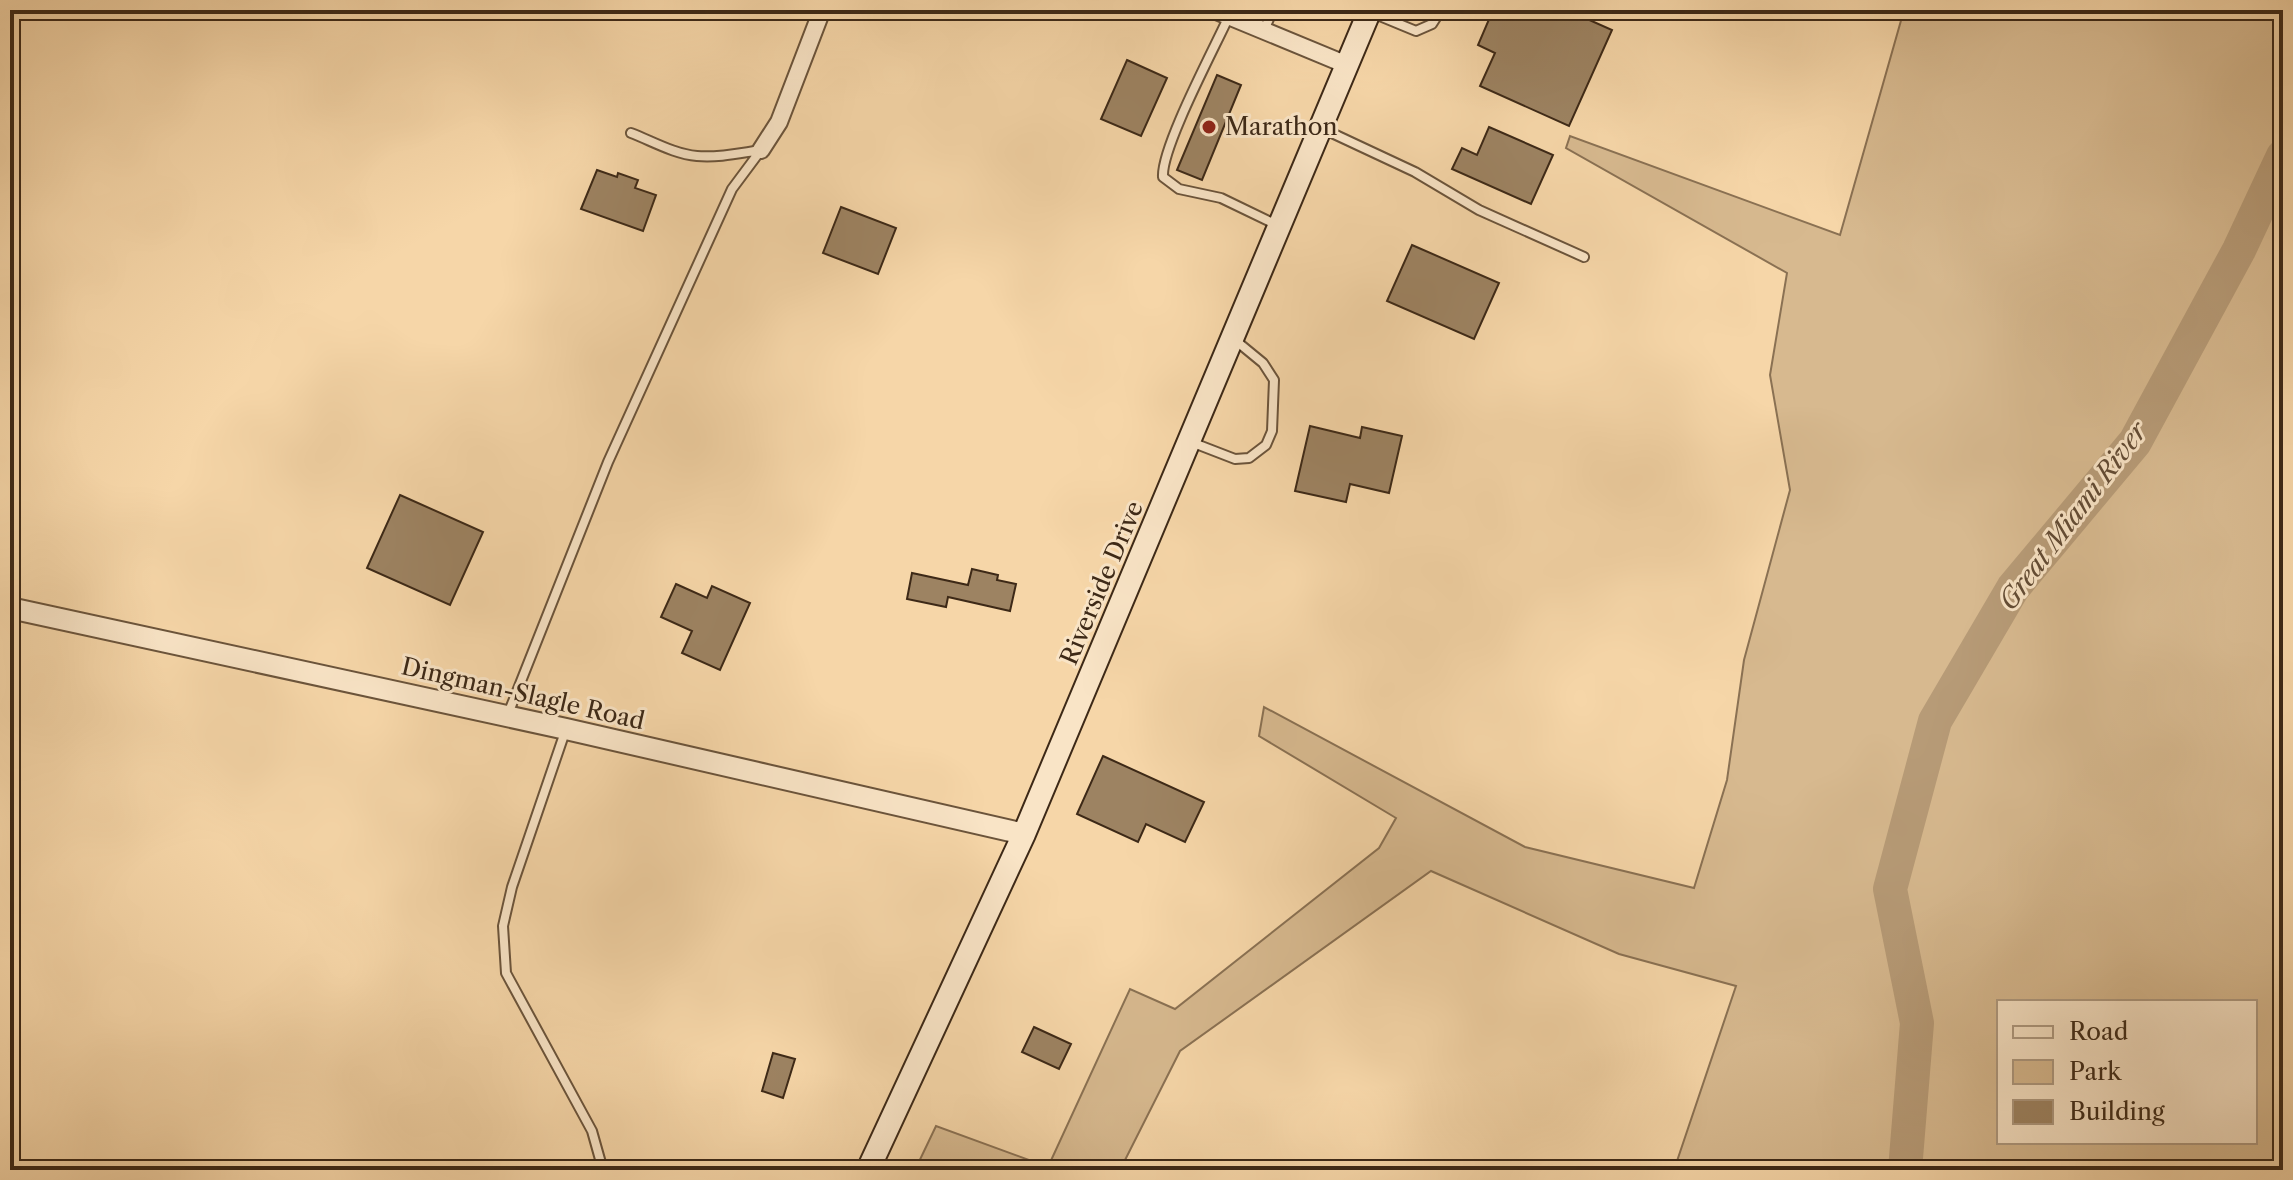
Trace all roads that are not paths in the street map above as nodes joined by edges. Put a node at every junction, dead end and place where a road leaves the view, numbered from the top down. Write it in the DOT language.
graph roads {
  1 [pos="822,10"];
  2 [pos="1273,10"];
  3 [pos="1441,10"];
  4 [pos="1370,11"];
  5 [pos="1222,13"];
  6 [pos="1264,30"];
  7 [pos="1347,65"];
  8 [pos="1321,128"];
  9 [pos="631,133"];
  10 [pos="761,150"];
  11 [pos="1280,226"];
  12 [pos="1584,257"];
  13 [pos="1233,338"];
  14 [pos="1190,442"];
  15 [pos="10,608"];
  16 [pos="507,717"];
  17 [pos="566,729"];
  18 [pos="1024,834"];
  19 [pos="603,1170"];
  20 [pos="868,1170"];
  1 -- 10 [label="street"];
  2 -- 6 [label="lane"];
  3 -- 4 [label="lane"];
  4 -- 7 [label="main road, Riverside Drive"];
  5 -- 6 [label="street"];
  5 -- 11 [label="lane"];
  6 -- 7 [label="street"];
  7 -- 8 [label="main road, Riverside Drive"];
  8 -- 11 [label="main road, Riverside Drive"];
  8 -- 12 [label="lane"];
  9 -- 10 [label="lane"];
  10 -- 16 [label="lane"];
  11 -- 13 [label="main road, Riverside Drive"];
  13 -- 14 [label="main road, Riverside Drive"];
  13 -- 14 [label="lane"];
  14 -- 18 [label="main road, Riverside Drive"];
  15 -- 16 [label="street, Dingman-Slagle Road"];
  16 -- 17 [label="street, Dingman-Slagle Road"];
  17 -- 18 [label="street, Dingman-Slagle Road"];
  17 -- 19 [label="lane"];
  18 -- 20 [label="main road, Riverside Drive"];
}
